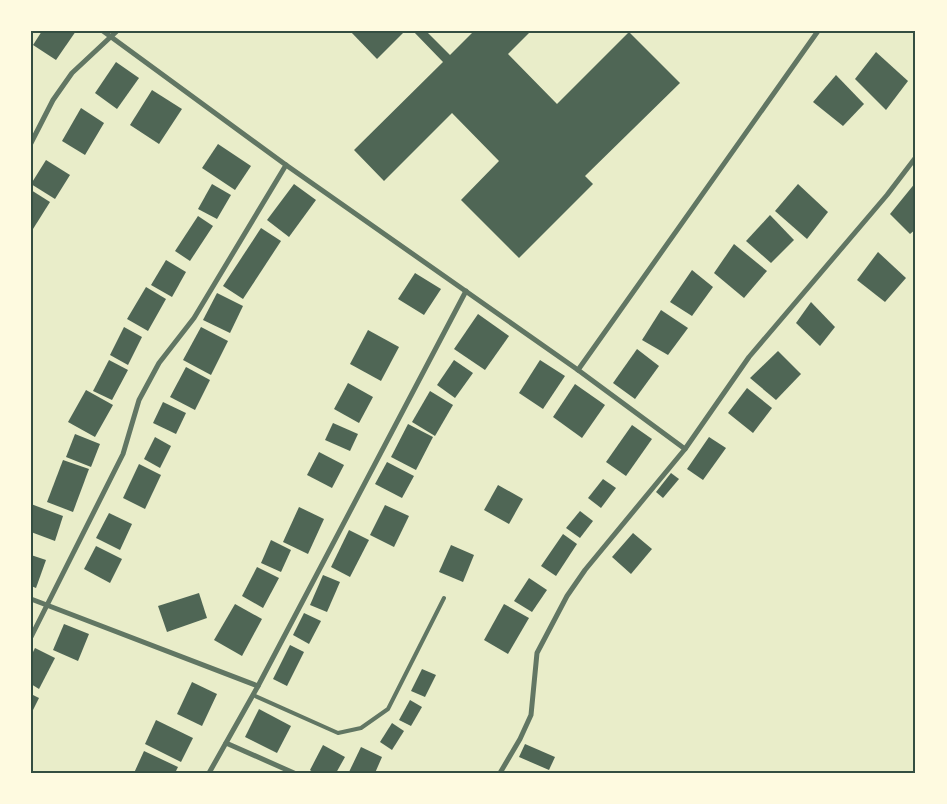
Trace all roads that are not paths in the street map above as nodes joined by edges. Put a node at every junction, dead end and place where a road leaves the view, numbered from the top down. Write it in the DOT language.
graph roads {
  1 [pos="103,31"];
  2 [pos="117,31"];
  3 [pos="818,31"];
  4 [pos="111,37"];
  5 [pos="31,143"];
  6 [pos="916,157"];
  7 [pos="286,165"];
  8 [pos="466,291"];
  9 [pos="578,370"];
  10 [pos="686,449"];
  11 [pos="444,598"];
  12 [pos="31,599"];
  13 [pos="48,604"];
  14 [pos="31,637"];
  15 [pos="258,686"];
  16 [pos="253,695"];
  17 [pos="226,743"];
  18 [pos="209,773"];
  19 [pos="294,773"];
  20 [pos="500,773"];
  1 -- 4 [label="street"];
  2 -- 4 [label="street"];
  3 -- 9 [label="street"];
  4 -- 5 [label="street"];
  4 -- 7 [label="street"];
  6 -- 10 [label="street"];
  7 -- 8 [label="street"];
  7 -- 13 [label="street"];
  8 -- 9 [label="street"];
  8 -- 15 [label="street"];
  9 -- 10 [label="street"];
  10 -- 20 [label="street"];
  11 -- 16 [label="lane"];
  12 -- 13 [label="street"];
  13 -- 14 [label="street"];
  13 -- 15 [label="street"];
  15 -- 16 [label="street"];
  16 -- 17 [label="street"];
  17 -- 18 [label="street"];
  17 -- 19 [label="street"];
}
